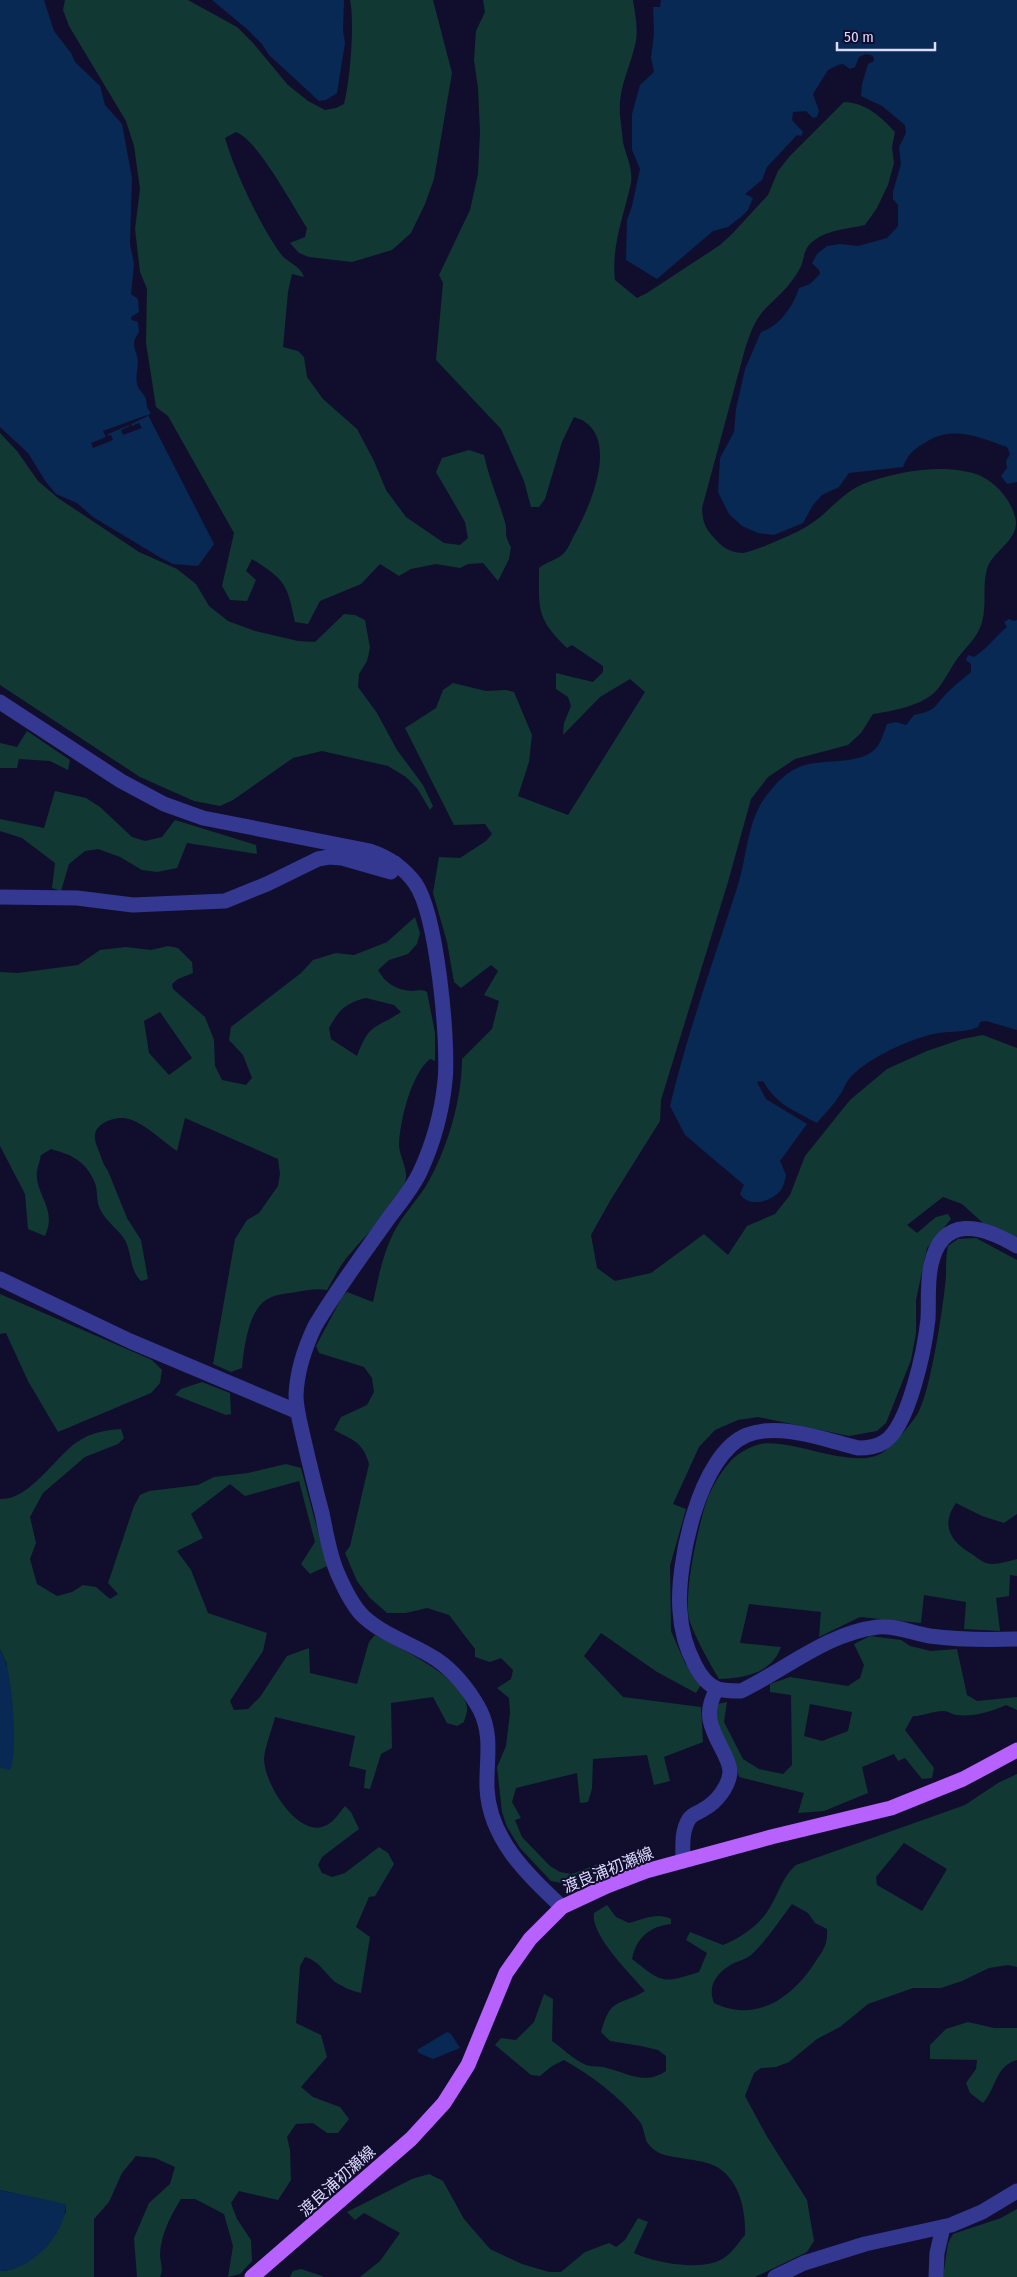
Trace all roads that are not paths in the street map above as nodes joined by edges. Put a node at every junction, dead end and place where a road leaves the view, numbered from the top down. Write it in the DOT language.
graph roads {
  1 [pos="0,702"];
  2 [pos="394,863"];
  3 [pos="0,897"];
  4 [pos="1017,1246"];
  5 [pos="0,1279"];
  6 [pos="296,1411"];
  7 [pos="1017,1640"];
  8 [pos="716,1689"];
  9 [pos="1017,1750"];
  10 [pos="683,1861"];
  11 [pos="562,1907"];
  12 [pos="1017,2191"];
  13 [pos="943,2227"];
  14 [pos="256,2276"];
  15 [pos="776,2277"];
  16 [pos="936,2277"];
  1 -- 2 [label="street"];
  2 -- 3 [label="street"];
  2 -- 6 [label="street"];
  4 -- 8 [label="street"];
  5 -- 6 [label="street"];
  6 -- 11 [label="street"];
  7 -- 8 [label="street"];
  8 -- 10 [label="street"];
  9 -- 10 [label="main road, 渡良浦初瀬線"];
  10 -- 11 [label="main road, 渡良浦初瀬線"];
  11 -- 14 [label="main road, 渡良浦初瀬線"];
  12 -- 13 [label="street"];
  13 -- 15 [label="street"];
  13 -- 16 [label="street"];
}
